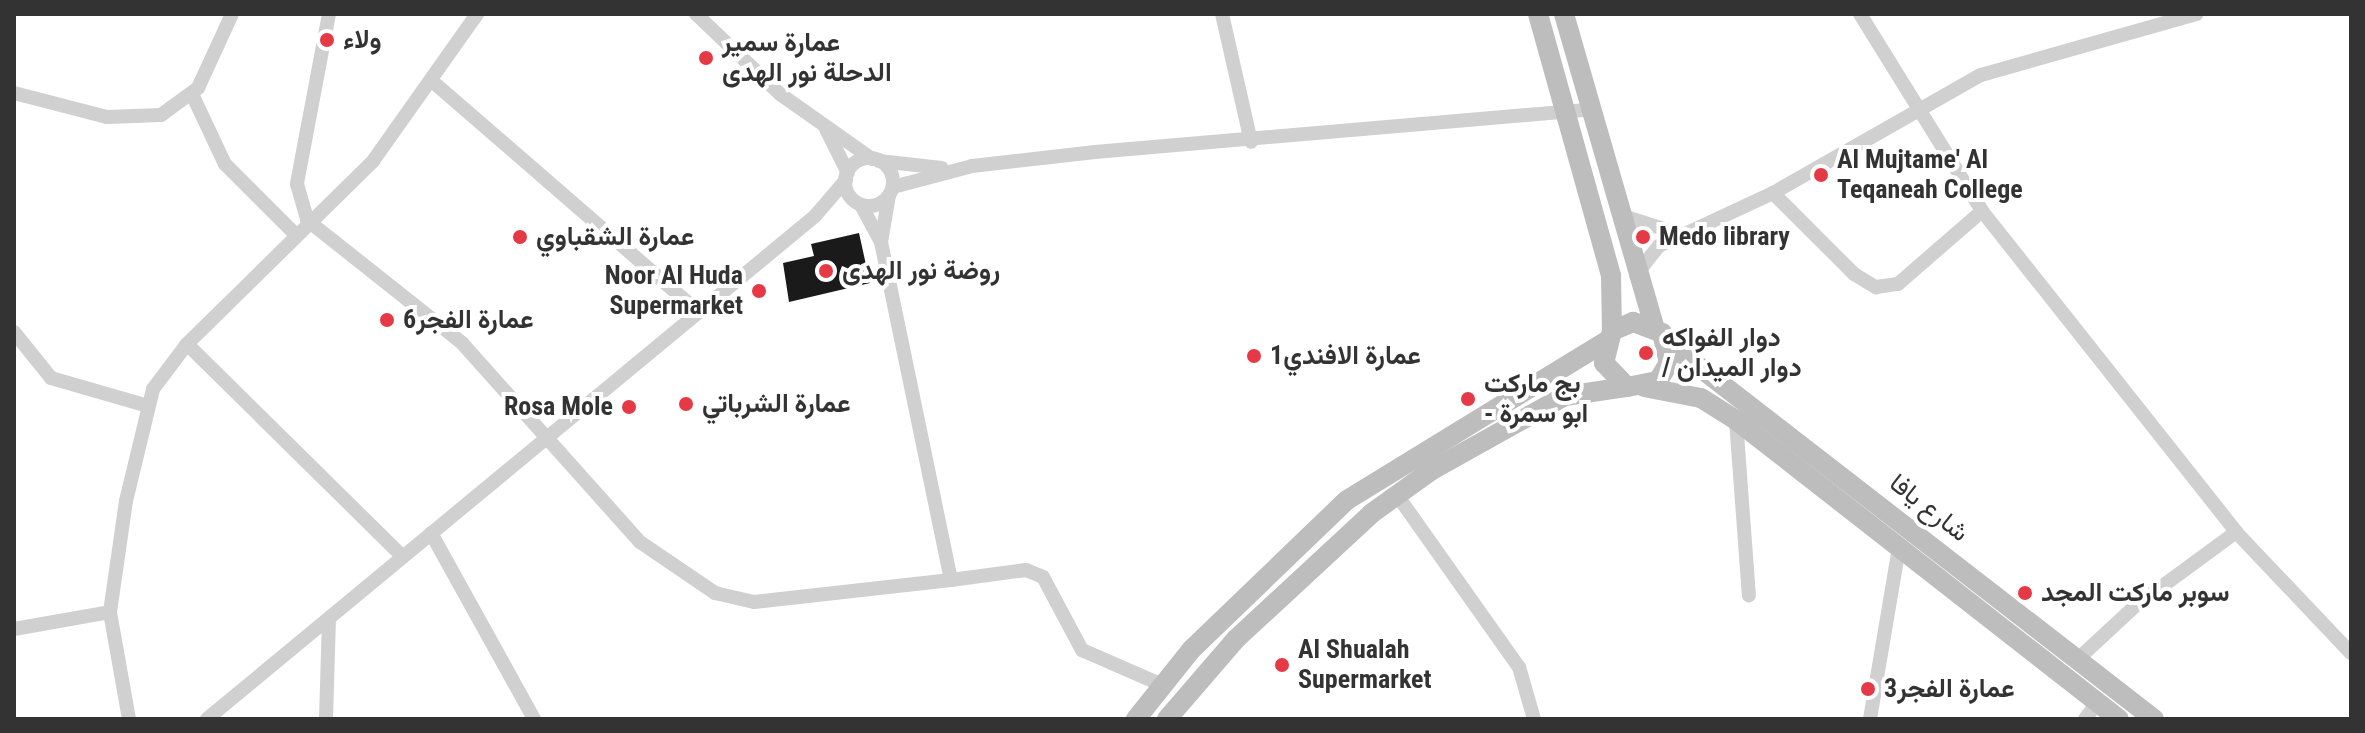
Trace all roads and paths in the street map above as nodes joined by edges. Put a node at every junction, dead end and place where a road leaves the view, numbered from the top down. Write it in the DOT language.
graph roads {
  1 [pos="232,14"];
  2 [pos="329,14"];
  3 [pos="477,14"];
  4 [pos="696,14"];
  5 [pos="1222,14"];
  6 [pos="1538,14"];
  7 [pos="1564,14"];
  8 [pos="1860,14"];
  9 [pos="2197,14"];
  10 [pos="2160,19"];
  11 [pos="432,81"];
  12 [pos="14,93"];
  13 [pos="192,94"];
  14 [pos="1589,110"];
  15 [pos="1564,113"];
  16 [pos="1917,113"];
  17 [pos="824,125"];
  18 [pos="1251,142"];
  19 [pos="876,160"];
  20 [pos="962,168"];
  21 [pos="847,177"];
  22 [pos="891,191"];
  23 [pos="1773,193"];
  24 [pos="858,203"];
  25 [pos="1982,211"];
  26 [pos="1618,214"];
  27 [pos="815,216"];
  28 [pos="307,220"];
  29 [pos="294,233"];
  30 [pos="1680,234"];
  31 [pos="881,242"];
  32 [pos="1635,278"];
  33 [pos="699,312"];
  34 [pos="14,332"];
  35 [pos="1660,334"];
  36 [pos="1609,336"];
  37 [pos="187,344"];
  38 [pos="1635,387"];
  39 [pos="148,406"];
  40 [pos="1736,420"];
  41 [pos="546,439"];
  42 [pos="1397,495"];
  43 [pos="2236,532"];
  44 [pos="431,533"];
  45 [pos="1899,547"];
  46 [pos="403,557"];
  47 [pos="951,580"];
  48 [pos="1749,596"];
  49 [pos="110,612"];
  50 [pos="329,618"];
  51 [pos="14,629"];
  52 [pos="2351,653"];
  53 [pos="2078,659"];
  54 [pos="1160,684"];
  55 [pos="2098,702"];
  56 [pos="129,719"];
  57 [pos="207,719"];
  58 [pos="326,719"];
  59 [pos="534,719"];
  60 [pos="1136,719"];
  61 [pos="1167,719"];
  62 [pos="1534,719"];
  63 [pos="1870,719"];
  64 [pos="2085,719"];
  65 [pos="2119,719"];
  66 [pos="2154,719"];
  1 -- 13 [label="street"];
  2 -- 28 [label="street"];
  3 -- 11 [label="street"];
  4 -- 17 [label="street"];
  5 -- 18 [label="street"];
  6 -- 15 [label="main road"];
  7 -- 14 [label="main road"];
  8 -- 16 [label="street"];
  9 -- 10 [label="street"];
  10 -- 16 [label="street"];
  11 -- 28 [label="street"];
  11 -- 33 [label="street"];
  12 -- 13 [label="street"];
  13 -- 29 [label="street"];
  14 -- 15 [label="street"];
  14 -- 26 [label="main road"];
  15 -- 18 [label="street"];
  15 -- 36 [label="main road"];
  16 -- 23 [label="street"];
  16 -- 25 [label="street"];
  17 -- 19 [label="street"];
  17 -- 21 [label="street"];
  18 -- 20 [label="street"];
  19 -- 20 [label="street"];
  19 -- 21 [label="street"];
  19 -- 22 [label="street"];
  20 -- 22 [label="street"];
  21 -- 24 [label="street"];
  21 -- 27 [label="street"];
  22 -- 24 [label="street"];
  22 -- 31 [label="street"];
  23 -- 25 [label="street"];
  23 -- 30 [label="street"];
  24 -- 27 [label="street"];
  24 -- 31 [label="street"];
  25 -- 43 [label="street"];
  26 -- 30 [label="street"];
  26 -- 32 [label="main road"];
  27 -- 33 [label="street"];
  28 -- 29 [label="street"];
  28 -- 41 [label="street"];
  29 -- 37 [label="street"];
  30 -- 32 [label="street"];
  31 -- 47 [label="street"];
  32 -- 35 [label="main road"];
  33 -- 41 [label="street"];
  34 -- 39 [label="street"];
  35 -- 36 [label="main road"];
  35 -- 38 [label="main road"];
  35 -- 53 [label="main road, شارع يافا"];
  36 -- 38 [label="main road"];
  36 -- 54 [label="main road"];
  37 -- 39 [label="street"];
  37 -- 46 [label="street"];
  38 -- 40 [label="main road, شارع يافا"];
  38 -- 42 [label="main road, شارع يافا"];
  39 -- 49 [label="street"];
  40 -- 45 [label="main road, شارع يافا"];
  40 -- 48 [label="street"];
  41 -- 44 [label="street"];
  41 -- 47 [label="street"];
  42 -- 61 [label="main road, شارع يافا"];
  42 -- 62 [label="street"];
  43 -- 52 [label="street"];
  43 -- 53 [label="street"];
  44 -- 46 [label="street"];
  44 -- 59 [label="street"];
  45 -- 55 [label="main road, شارع يافا"];
  45 -- 63 [label="street"];
  46 -- 50 [label="street"];
  47 -- 54 [label="street"];
  49 -- 51 [label="street"];
  49 -- 56 [label="street"];
  50 -- 57 [label="street"];
  50 -- 58 [label="street"];
  53 -- 66 [label="main road, شارع يافا"];
  54 -- 60 [label="main road"];
  55 -- 64 [label="street"];
  55 -- 65 [label="main road, شارع يافا"];
}
